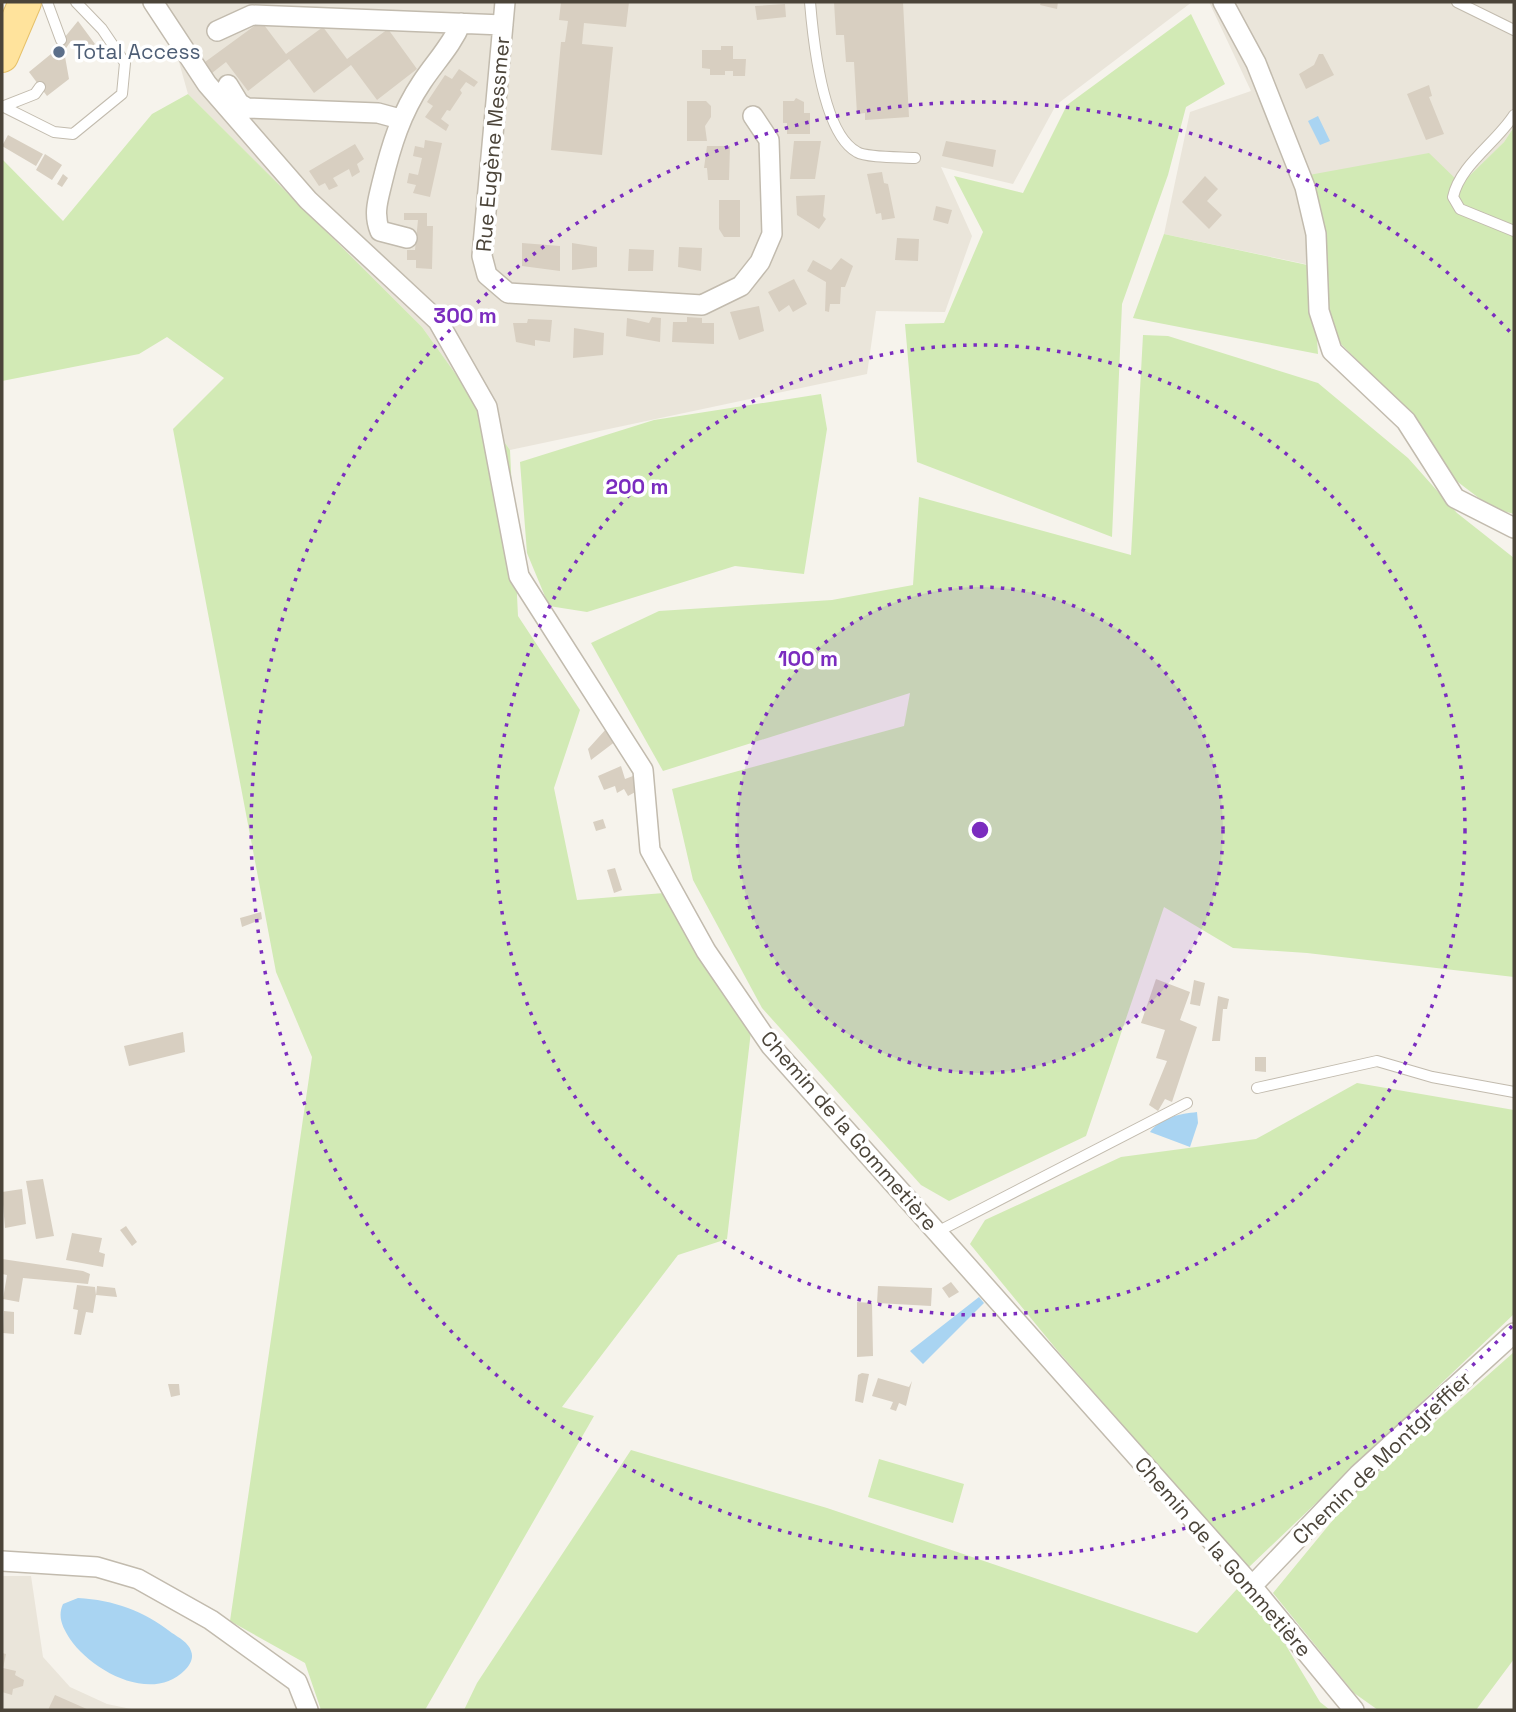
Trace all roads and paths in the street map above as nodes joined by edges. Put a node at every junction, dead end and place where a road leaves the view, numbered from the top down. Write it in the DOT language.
graph roads {
  1 [pos="25,2"];
  2 [pos="47,2"];
  3 [pos="76,2"];
  4 [pos="153,2"];
  5 [pos="505,2"];
  6 [pos="810,2"];
  7 [pos="1223,2"];
  8 [pos="1457,2"];
  9 [pos="461,23"];
  10 [pos="503,24"];
  11 [pos="1514,30"];
  12 [pos="217,31"];
  13 [pos="61,40"];
  14 [pos="2,56"];
  15 [pos="228,85"];
  16 [pos="40,86"];
  17 [pos="2,106"];
  18 [pos="1514,115"];
  19 [pos="753,116"];
  20 [pos="400,119"];
  21 [pos="915,158"];
  22 [pos="1514,231"];
  23 [pos="407,238"];
  24 [pos="1514,528"];
  25 [pos="1257,1088"];
  26 [pos="1514,1092"];
  27 [pos="1187,1103"];
  28 [pos="937,1233"];
  29 [pos="1514,1334"];
  30 [pos="2,1561"];
  31 [pos="1252,1586"];
  32 [pos="308,1710"];
  33 [pos="1354,1710"];
  1 -- 14 [label="main road"];
  2 -- 13 [label="lane"];
  3 -- 17 [label="lane"];
  4 -- 28 [label="street, Chemin de la Gommetière"];
  5 -- 10 [label="street, Rue Eugène Messmer"];
  6 -- 21 [label="lane"];
  7 -- 24 [label="street"];
  8 -- 11 [label="lane"];
  9 -- 10 [label="street, Rue Eugène Messmer"];
  9 -- 12 [label="street, Rue Eugène Messmer"];
  9 -- 20 [label="street"];
  10 -- 19 [label="street, Rue Eugène Messmer"];
  15 -- 20 [label="street"];
  16 -- 17 [label="lane"];
  18 -- 22 [label="lane"];
  20 -- 23 [label="street"];
  25 -- 26 [label="lane"];
  27 -- 28 [label="lane"];
  28 -- 31 [label="street, Chemin de la Gommetière"];
  29 -- 31 [label="street, Chemin de Montgreffier"];
  30 -- 32 [label="street"];
  31 -- 33 [label="street, Chemin de la Gommetière"];
}
